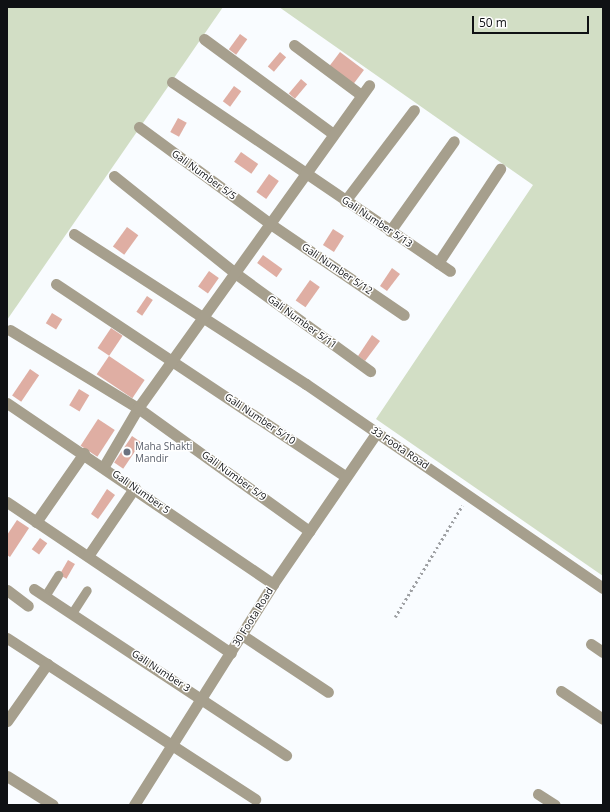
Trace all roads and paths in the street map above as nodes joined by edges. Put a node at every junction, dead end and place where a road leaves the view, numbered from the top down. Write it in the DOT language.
graph roads {
  1 [pos="204,39"];
  2 [pos="294,45"];
  3 [pos="172,82"];
  4 [pos="369,85"];
  5 [pos="361,95"];
  6 [pos="414,110"];
  7 [pos="139,127"];
  8 [pos="332,133"];
  9 [pos="454,140"];
  10 [pos="500,169"];
  11 [pos="304,174"];
  12 [pos="114,176"];
  13 [pos="345,201"];
  14 [pos="269,223"];
  15 [pos="390,231"];
  16 [pos="74,234"];
  17 [pos="438,262"];
  18 [pos="450,271"];
  19 [pos="235,273"];
  20 [pos="56,284"];
  21 [pos="404,315"];
  22 [pos="204,318"];
  23 [pos="10,330"];
  24 [pos="173,361"];
  25 [pos="370,371"];
  26 [pos="7,403"];
  27 [pos="138,408"];
  28 [pos="377,432"];
  29 [pos="84,453"];
  30 [pos="104,466"];
  31 [pos="346,477"];
  32 [pos="135,487"];
  33 [pos="469,495"];
  34 [pos="7,502"];
  35 [pos="36,522"];
  36 [pos="310,531"];
  37 [pos="88,556"];
  38 [pos="58,575"];
  39 [pos="273,584"];
  40 [pos="599,585"];
  41 [pos="34,589"];
  42 [pos="7,590"];
  43 [pos="87,590"];
  44 [pos="45,596"];
  45 [pos="28,606"];
  46 [pos="72,613"];
  47 [pos="395,617"];
  48 [pos="242,635"];
  49 [pos="7,638"];
  50 [pos="591,644"];
  51 [pos="603,652"];
  52 [pos="231,653"];
  53 [pos="47,664"];
  54 [pos="561,691"];
  55 [pos="328,692"];
  56 [pos="202,698"];
  57 [pos="603,719"];
  58 [pos="7,721"];
  59 [pos="172,745"];
  60 [pos="286,755"];
  61 [pos="7,776"];
  62 [pos="538,794"];
  63 [pos="255,799"];
  64 [pos="54,805"];
  65 [pos="134,805"];
  66 [pos="554,805"];
  1 -- 8 [label="street"];
  2 -- 5 [label="street"];
  3 -- 11 [label="street, Gali Number 5/13"];
  4 -- 5 [label="street"];
  5 -- 8 [label="street"];
  6 -- 13 [label="street"];
  7 -- 14 [label="street, Gali Number 5/5"];
  8 -- 11 [label="street"];
  9 -- 15 [label="street"];
  10 -- 17 [label="street"];
  11 -- 13 [label="street, Gali Number 5/13"];
  11 -- 14 [label="street"];
  12 -- 19 [label="street, Gali Number 5/11"];
  13 -- 15 [label="street, Gali Number 5/13"];
  14 -- 19 [label="street"];
  14 -- 21 [label="street, Gali Number 5/12"];
  15 -- 17 [label="street, Gali Number 5/13"];
  16 -- 22 [label="street, 33 Foota Road"];
  17 -- 18 [label="street, Gali Number 5/13"];
  19 -- 22 [label="street"];
  19 -- 25 [label="street, Gali Number 5/11"];
  20 -- 24 [label="street, Gali Number 5/10"];
  22 -- 24 [label="street"];
  22 -- 28 [label="street, 33 Foota Road"];
  23 -- 27 [label="street, Gali Number 5/9"];
  24 -- 27 [label="street"];
  24 -- 31 [label="street, Gali Number 5/10"];
  26 -- 29 [label="street, Gali Number 5"];
  27 -- 30 [label="street"];
  27 -- 36 [label="street, Gali Number 5/9"];
  28 -- 31 [label="street, 30 Foota Road"];
  28 -- 33 [label="street, 33 Foota Road"];
  29 -- 30 [label="street, Gali Number 5"];
  29 -- 35 [label="street"];
  30 -- 32 [label="street, Gali Number 5"];
  31 -- 36 [label="street, 30 Foota Road"];
  32 -- 37 [label="street"];
  32 -- 39 [label="street, Gali Number 5"];
  33 -- 40 [label="street, 33 Foota Road"];
  33 -- 47 [label="path"];
  34 -- 35 [label="street"];
  35 -- 37 [label="street"];
  36 -- 39 [label="street, 30 Foota Road"];
  37 -- 52 [label="street"];
  38 -- 44 [label="lane"];
  39 -- 48 [label="street, 30 Foota Road"];
  41 -- 44 [label="street, Gali Number 3"];
  42 -- 45 [label="street"];
  43 -- 46 [label="lane"];
  44 -- 46 [label="street, Gali Number 3"];
  46 -- 56 [label="street, Gali Number 3"];
  48 -- 52 [label="street, 30 Foota Road"];
  48 -- 55 [label="street"];
  49 -- 53 [label="street"];
  50 -- 51 [label="street"];
  52 -- 56 [label="street, 30 Foota Road"];
  53 -- 58 [label="street"];
  53 -- 59 [label="street"];
  54 -- 57 [label="street"];
  56 -- 59 [label="street, 30 Foota Road"];
  56 -- 60 [label="street, Gali Number 3"];
  59 -- 63 [label="street"];
  59 -- 65 [label="street, 30 Foota Road"];
  61 -- 64 [label="street"];
  62 -- 66 [label="street"];
}
